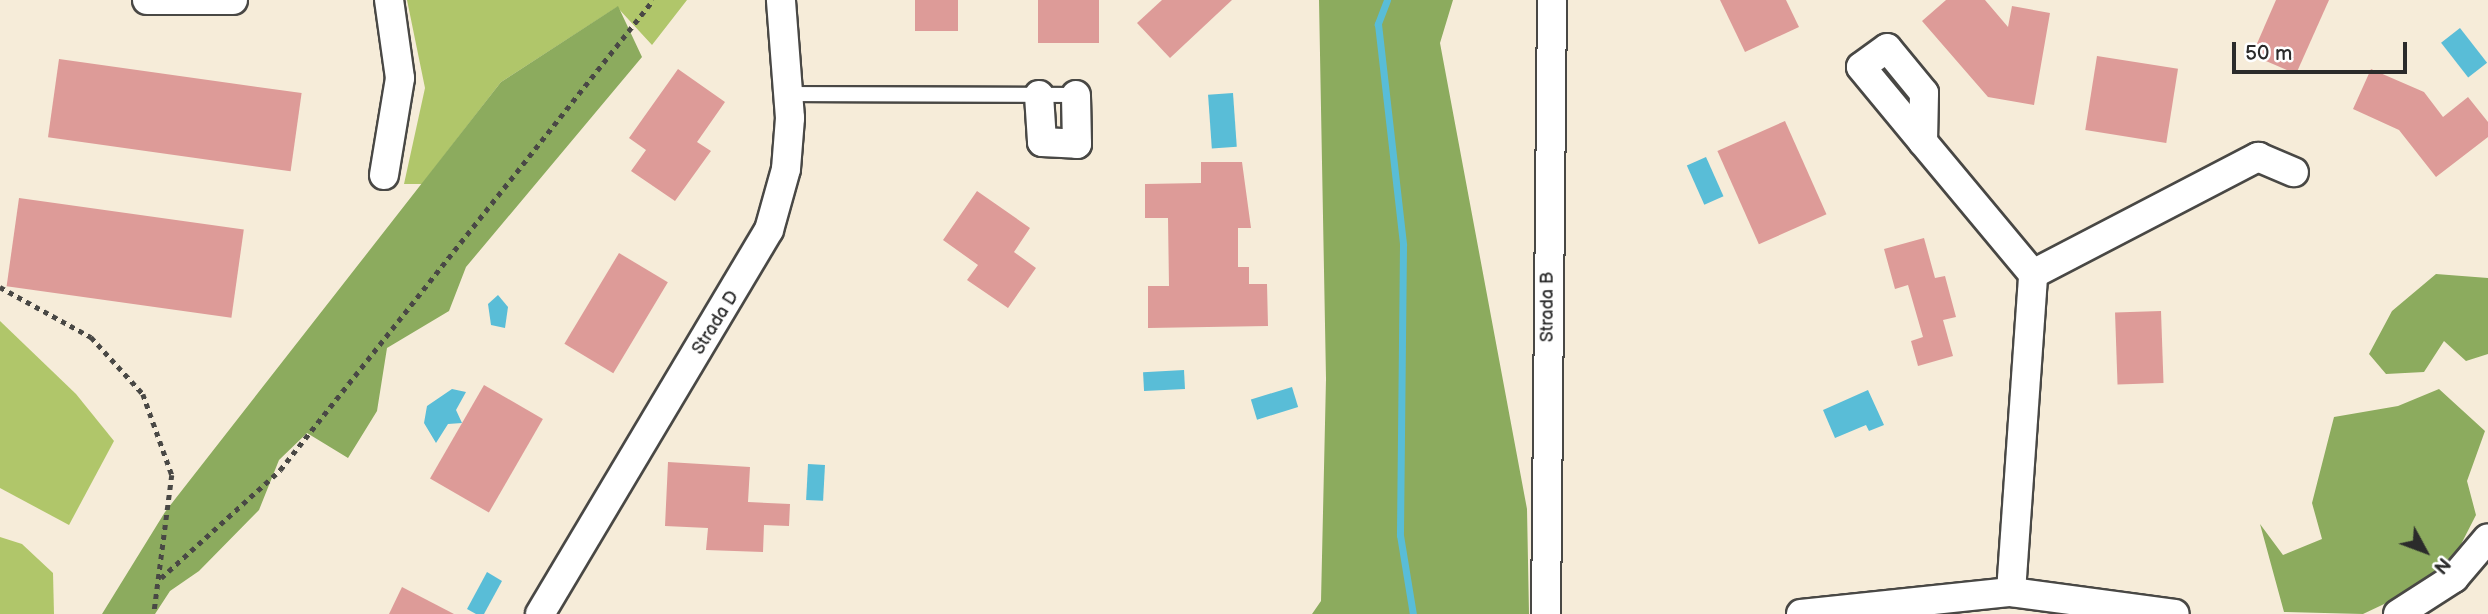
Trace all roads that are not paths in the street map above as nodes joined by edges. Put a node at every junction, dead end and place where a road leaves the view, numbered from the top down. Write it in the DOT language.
graph roads {
  1 [pos="147,0"];
  2 [pos="233,0"];
  3 [pos="781,0"];
  4 [pos="1552,0"];
  5 [pos="388,3"];
  6 [pos="789,94"];
  7 [pos="1039,95"];
  8 [pos="1076,95"];
  9 [pos="1923,142"];
  10 [pos="2294,172"];
  11 [pos="384,175"];
  12 [pos="2033,274"];
  13 [pos="2488,538"];
  14 [pos="2011,592"];
  15 [pos="540,614"];
  16 [pos="1546,614"];
  17 [pos="1801,614"];
  18 [pos="2175,614"];
  19 [pos="2398,614"];
  1 -- 2 [label="street"];
  3 -- 6 [label="street, Strada D"];
  4 -- 16 [label="street, Strada B"];
  5 -- 11 [label="street"];
  6 -- 7 [label="lane"];
  6 -- 15 [label="street, Strada D"];
  7 -- 8 [label="lane"];
  7 -- 8 [label="street"];
  9 -- 12 [label="street"];
  10 -- 12 [label="street"];
  12 -- 14 [label="street"];
  13 -- 19 [label="street"];
  14 -- 17 [label="street"];
  14 -- 18 [label="street"];
}
